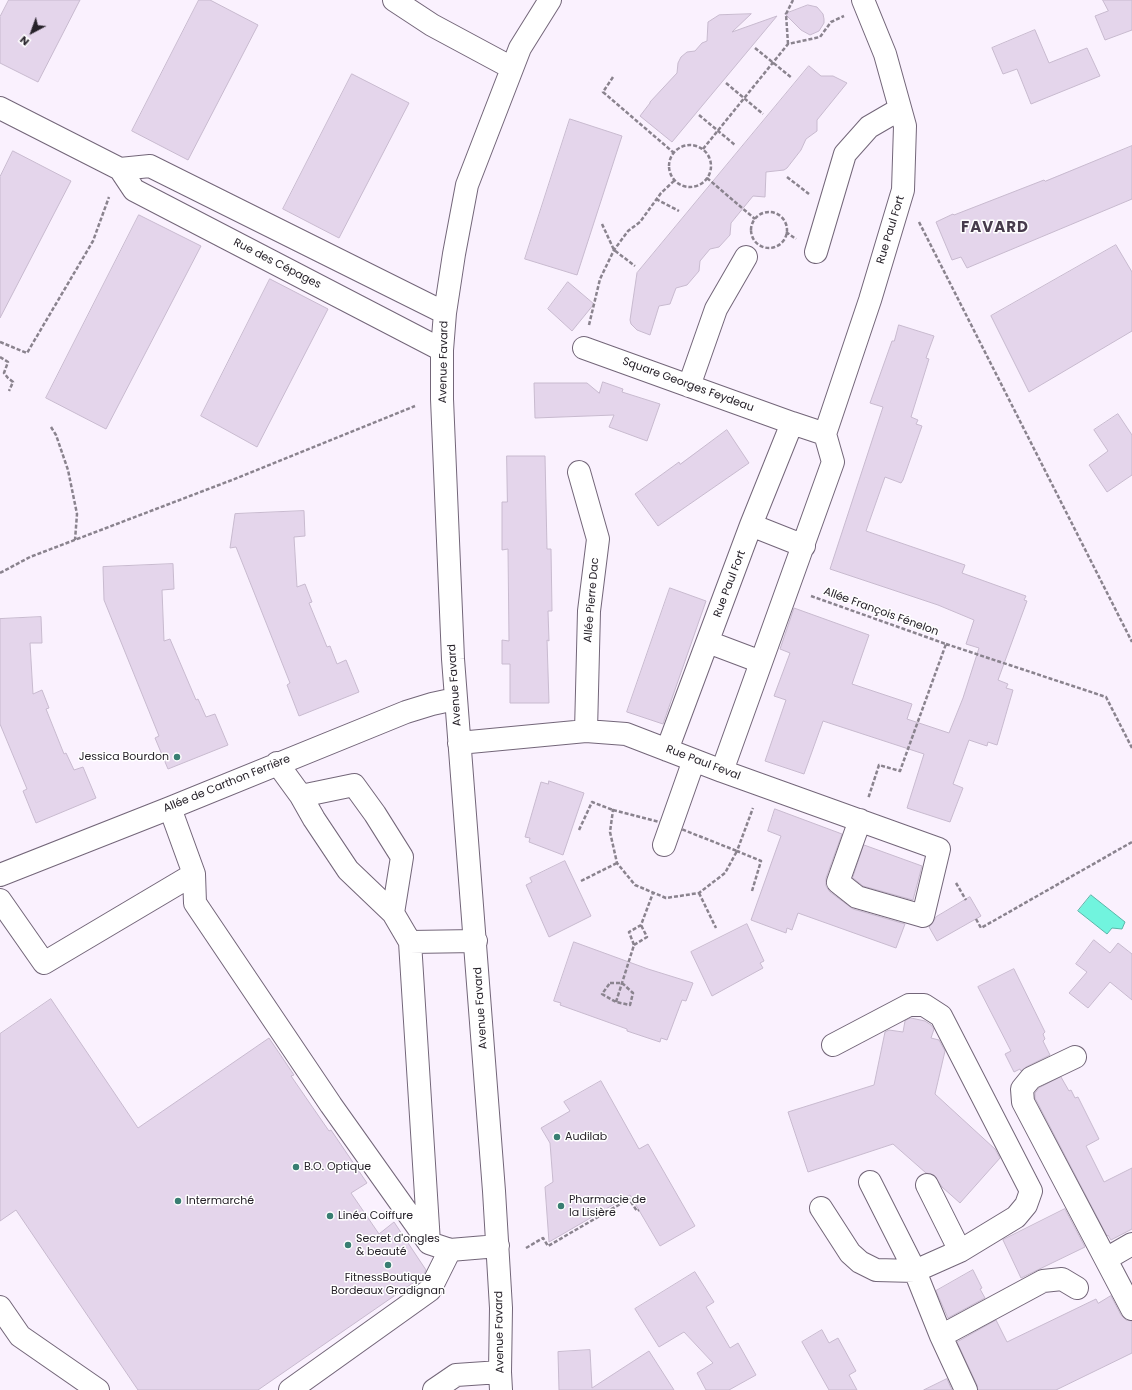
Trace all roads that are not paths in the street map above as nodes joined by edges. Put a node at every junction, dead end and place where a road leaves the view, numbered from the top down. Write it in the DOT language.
graph roads {
  1 [pos="394,0"];
  2 [pos="550,0"];
  3 [pos="864,3"];
  4 [pos="512,68"];
  5 [pos="0,108"];
  6 [pos="900,109"];
  7 [pos="120,169"];
  8 [pos="816,252"];
  9 [pos="746,257"];
  10 [pos="445,313"];
  11 [pos="584,348"];
  12 [pos="442,350"];
  13 [pos="689,386"];
  14 [pos="792,423"];
  15 [pos="825,434"];
  16 [pos="579,472"];
  17 [pos="752,525"];
  18 [pos="804,546"];
  19 [pos="708,642"];
  20 [pos="761,662"];
  21 [pos="455,699"];
  22 [pos="586,731"];
  23 [pos="459,744"];
  24 [pos="667,750"];
  25 [pos="694,760"];
  26 [pos="277,763"];
  27 [pos="722,771"];
  28 [pos="300,796"];
  29 [pos="170,808"];
  30 [pos="860,820"];
  31 [pos="664,845"];
  32 [pos="194,874"];
  33 [pos="0,875"];
  34 [pos="0,900"];
  35 [pos="393,913"];
  36 [pos="476,941"];
  37 [pos="410,942"];
  38 [pos="833,1045"];
  39 [pos="1075,1057"];
  40 [pos="870,1182"];
  41 [pos="927,1185"];
  42 [pos="821,1208"];
  43 [pos="429,1243"];
  44 [pos="1132,1244"];
  45 [pos="498,1246"];
  46 [pos="450,1250"];
  47 [pos="960,1251"];
  48 [pos="1106,1259"];
  49 [pos="915,1271"];
  50 [pos="1077,1288"];
  51 [pos="0,1307"];
  52 [pos="1132,1309"];
  53 [pos="941,1336"];
  54 [pos="501,1381"];
  55 [pos="98,1390"];
  56 [pos="290,1390"];
  57 [pos="434,1390"];
  58 [pos="966,1390"];
  1 -- 4 [label="street"];
  2 -- 4 [label="street, Avenue Favard"];
  3 -- 6 [label="street, Rue Paul Fort"];
  4 -- 10 [label="street, Avenue Favard"];
  5 -- 7 [label="street, Rue des Cépages"];
  6 -- 8 [label="street"];
  6 -- 15 [label="street, Rue Paul Fort"];
  7 -- 10 [label="street"];
  7 -- 12 [label="street, Rue des Cépages"];
  9 -- 13 [label="street"];
  10 -- 12 [label="street, Avenue Favard"];
  11 -- 13 [label="street, Square Georges Feydeau"];
  12 -- 21 [label="street, Avenue Favard"];
  13 -- 14 [label="street, Square Georges Feydeau"];
  14 -- 15 [label="street"];
  14 -- 17 [label="street, Rue Paul Fort"];
  15 -- 18 [label="street"];
  16 -- 22 [label="street, Allée Pierre Dac"];
  17 -- 18 [label="street"];
  17 -- 19 [label="street, Rue Paul Fort"];
  18 -- 20 [label="street"];
  19 -- 20 [label="street"];
  19 -- 24 [label="street, Rue Paul Fort"];
  20 -- 27 [label="street"];
  21 -- 23 [label="street, Avenue Favard"];
  21 -- 26 [label="street, Allée de Carthon Ferrière"];
  22 -- 23 [label="street, Rue Paul Feval"];
  22 -- 24 [label="street, Rue Paul Feval"];
  23 -- 36 [label="street, Avenue Favard"];
  24 -- 25 [label="street, Rue Paul Feval"];
  25 -- 27 [label="street, Rue Paul Feval"];
  25 -- 31 [label="street"];
  26 -- 28 [label="street"];
  26 -- 29 [label="street, Allée de Carthon Ferrière"];
  27 -- 30 [label="street, Rue Paul Feval"];
  28 -- 35 [label="street"];
  28 -- 35 [label="street"];
  29 -- 32 [label="street"];
  29 -- 33 [label="street, Allée de Carthon Ferrière"];
  30 -- 30 [label="street, Rue Paul Feval"];
  32 -- 34 [label="street"];
  32 -- 43 [label="street"];
  35 -- 37 [label="street"];
  36 -- 37 [label="street"];
  36 -- 45 [label="street, Avenue Favard"];
  37 -- 43 [label="street"];
  38 -- 47 [label="street"];
  39 -- 48 [label="street"];
  40 -- 49 [label="street"];
  41 -- 47 [label="street"];
  42 -- 49 [label="street"];
  43 -- 46 [label="street"];
  44 -- 48 [label="street"];
  45 -- 46 [label="street"];
  45 -- 54 [label="street, Avenue Favard"];
  46 -- 56 [label="street"];
  47 -- 49 [label="street"];
  48 -- 52 [label="street"];
  49 -- 53 [label="street"];
  50 -- 53 [label="street"];
  51 -- 55 [label="street"];
  53 -- 58 [label="street"];
  54 -- 57 [label="street"];
}
